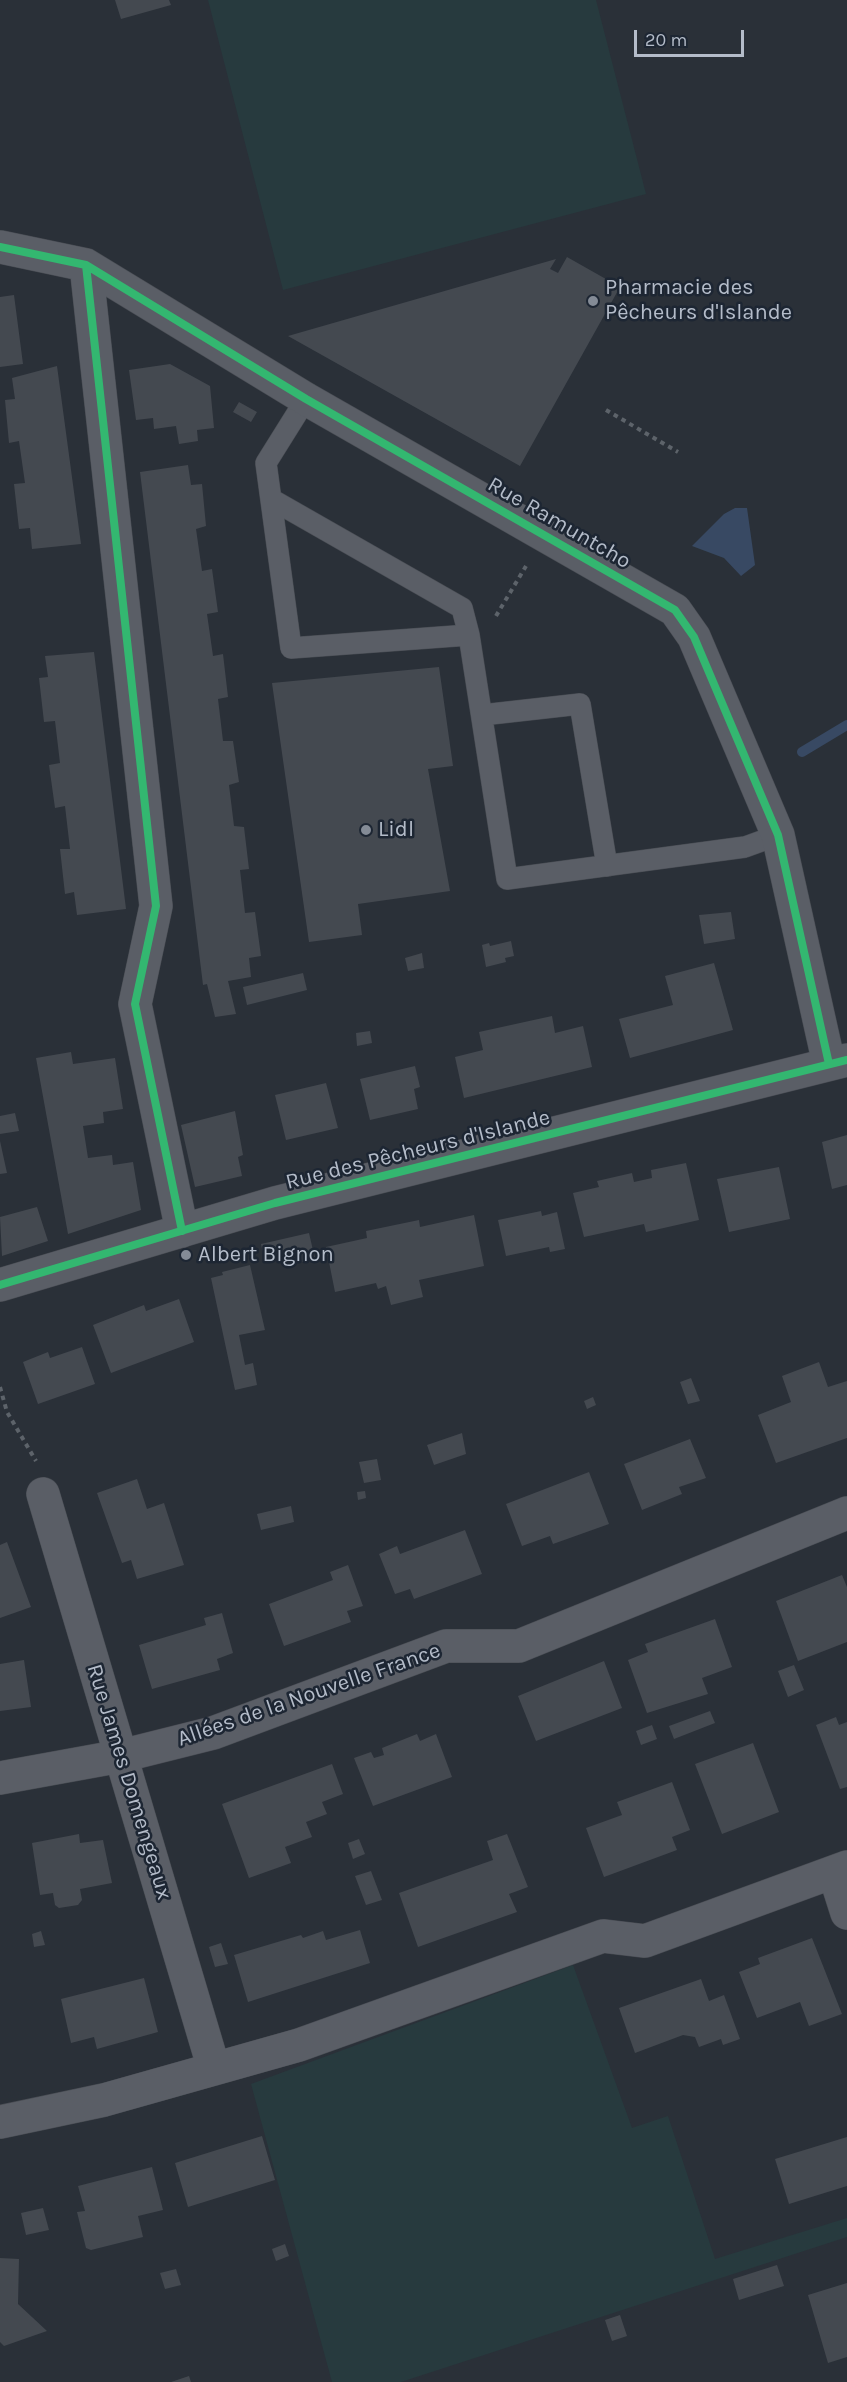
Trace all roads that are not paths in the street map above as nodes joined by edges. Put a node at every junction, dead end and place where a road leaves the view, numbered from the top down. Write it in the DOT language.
graph roads {
  1 [pos="0,247"];
  2 [pos="86,265"];
  3 [pos="306,399"];
  4 [pos="271,499"];
  5 [pos="471,645"];
  6 [pos="482,715"];
  7 [pos="778,835"];
  8 [pos="607,866"];
  9 [pos="838,1062"];
  10 [pos="182,1231"];
  11 [pos="0,1285"];
  12 [pos="43,1494"];
  13 [pos="847,1513"];
  14 [pos="121,1756"];
  15 [pos="0,1778"];
  16 [pos="841,1869"];
  17 [pos="847,1913"];
  18 [pos="214,2069"];
  19 [pos="0,2122"];
  1 -- 2 [label="street, Rue Ramuntcho"];
  2 -- 3 [label="street, Rue Ramuntcho"];
  2 -- 10 [label="street"];
  3 -- 4 [label="lane"];
  3 -- 7 [label="street, Rue Ramuntcho"];
  4 -- 5 [label="lane"];
  4 -- 5 [label="lane"];
  5 -- 6 [label="lane"];
  6 -- 8 [label="lane"];
  6 -- 8 [label="lane"];
  7 -- 8 [label="lane"];
  7 -- 9 [label="street, Rue Ramuntcho"];
  9 -- 10 [label="street, Rue des Pêcheurs d'Islande"];
  10 -- 11 [label="street, Rue des Pêcheurs d'Islande"];
  12 -- 14 [label="street, Rue James Domengeaux"];
  13 -- 14 [label="street, Allées de la Nouvelle France"];
  14 -- 15 [label="street, Allées de la Nouvelle France"];
  14 -- 18 [label="street, Rue James Domengeaux"];
  16 -- 17 [label="street"];
  16 -- 18 [label="street"];
  18 -- 19 [label="street"];
}
